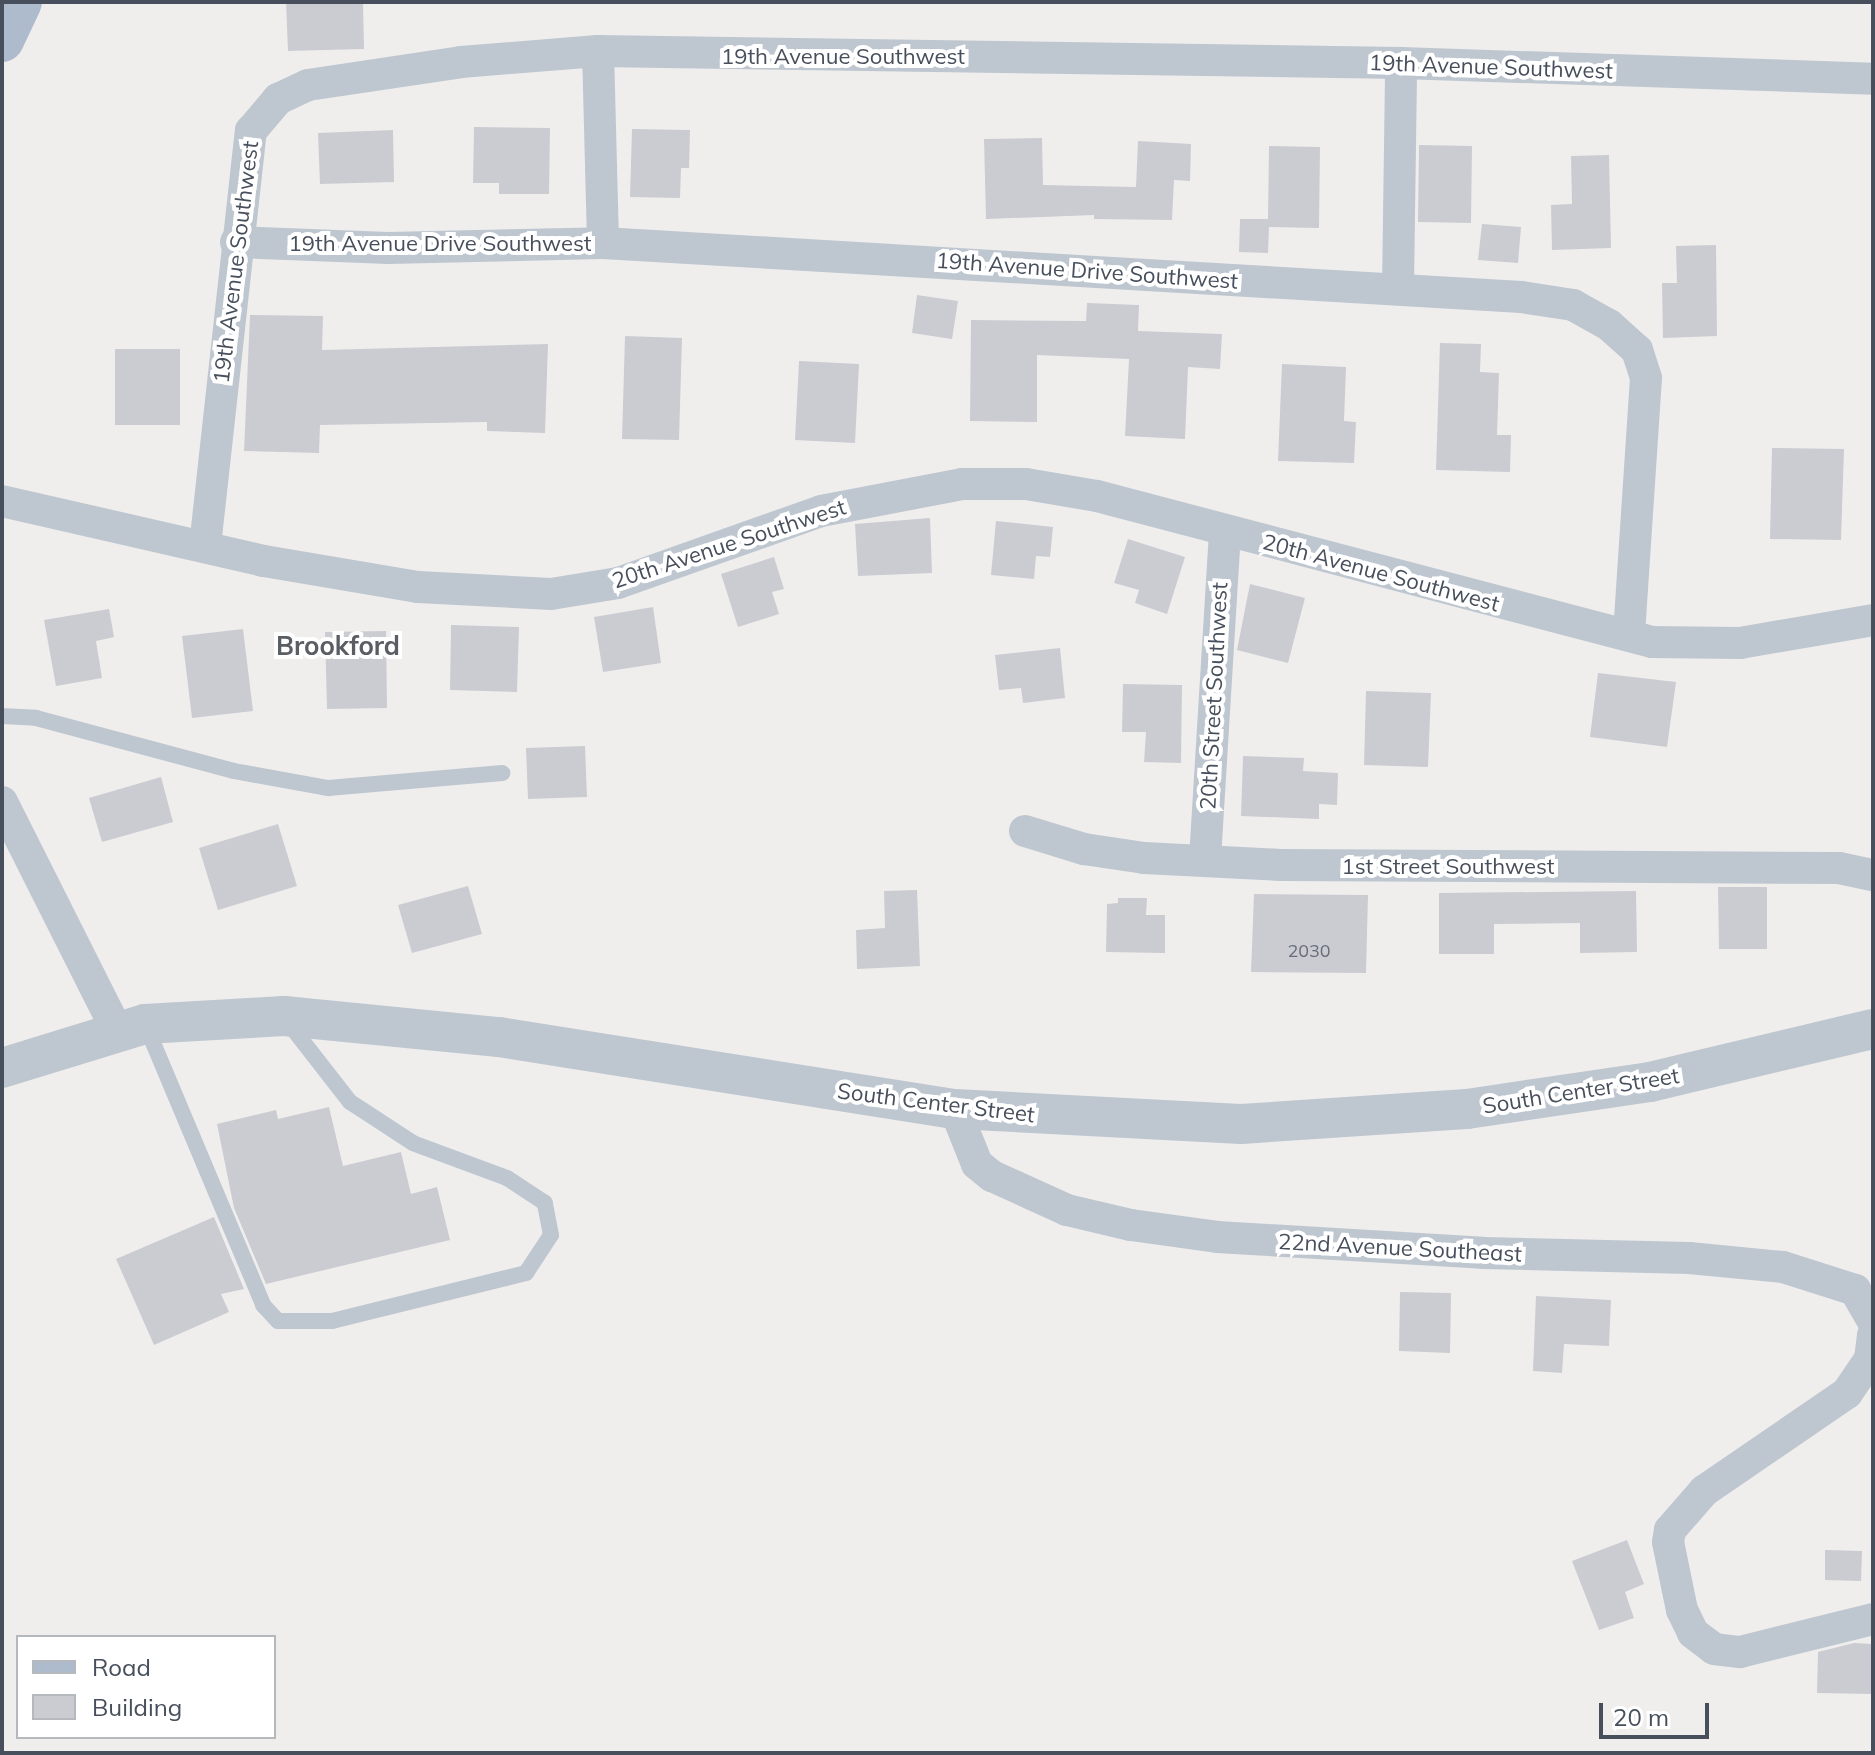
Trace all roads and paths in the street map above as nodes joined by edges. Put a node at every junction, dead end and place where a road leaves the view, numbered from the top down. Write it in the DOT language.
graph roads {
  1 [pos="20,2"];
  2 [pos="2,40"];
  3 [pos="598,51"];
  4 [pos="1401,63"];
  5 [pos="1873,79"];
  6 [pos="236,242"];
  7 [pos="603,243"];
  8 [pos="1398,289"];
  9 [pos="2,501"];
  10 [pos="1225,533"];
  11 [pos="205,546"];
  12 [pos="1873,620"];
  13 [pos="1629,634"];
  14 [pos="2,716"];
  15 [pos="502,773"];
  16 [pos="2,802"];
  17 [pos="1025,831"];
  18 [pos="1205,859"];
  19 [pos="1873,875"];
  20 [pos="284,1016"];
  21 [pos="131,1028"];
  22 [pos="1873,1029"];
  23 [pos="2,1068"];
  24 [pos="955,1109"];
  25 [pos="1873,1321"];
  26 [pos="1873,1335"];
  27 [pos="1873,1619"];
  1 -- 2 [label="main road"];
  3 -- 4 [label="street, 19th Avenue Southwest"];
  3 -- 6 [label="street, 19th Avenue Southwest"];
  3 -- 7 [label="street"];
  4 -- 5 [label="street, 19th Avenue Southwest"];
  4 -- 8 [label="street"];
  6 -- 7 [label="street, 19th Avenue Drive Southwest"];
  6 -- 11 [label="street, 19th Avenue Southwest"];
  7 -- 8 [label="street, 19th Avenue Drive Southwest"];
  8 -- 13 [label="street, 19th Avenue Drive Southwest"];
  9 -- 11 [label="street, 20th Avenue Southwest"];
  10 -- 11 [label="street, 20th Avenue Southwest"];
  10 -- 13 [label="street, 20th Avenue Southwest"];
  10 -- 18 [label="street, 20th Street Southwest"];
  12 -- 13 [label="street, 20th Avenue Southwest"];
  14 -- 15 [label="lane"];
  16 -- 21 [label="street"];
  17 -- 18 [label="street, 1st Street Southwest"];
  18 -- 19 [label="street, 1st Street Southwest"];
  20 -- 21 [label="street, South Center Street"];
  20 -- 21 [label="lane"];
  20 -- 24 [label="street, South Center Street"];
  21 -- 23 [label="street, South Center Street"];
  22 -- 24 [label="street, South Center Street"];
  24 -- 25 [label="street, 22nd Avenue Southeast"];
  26 -- 27 [label="street"];
}
